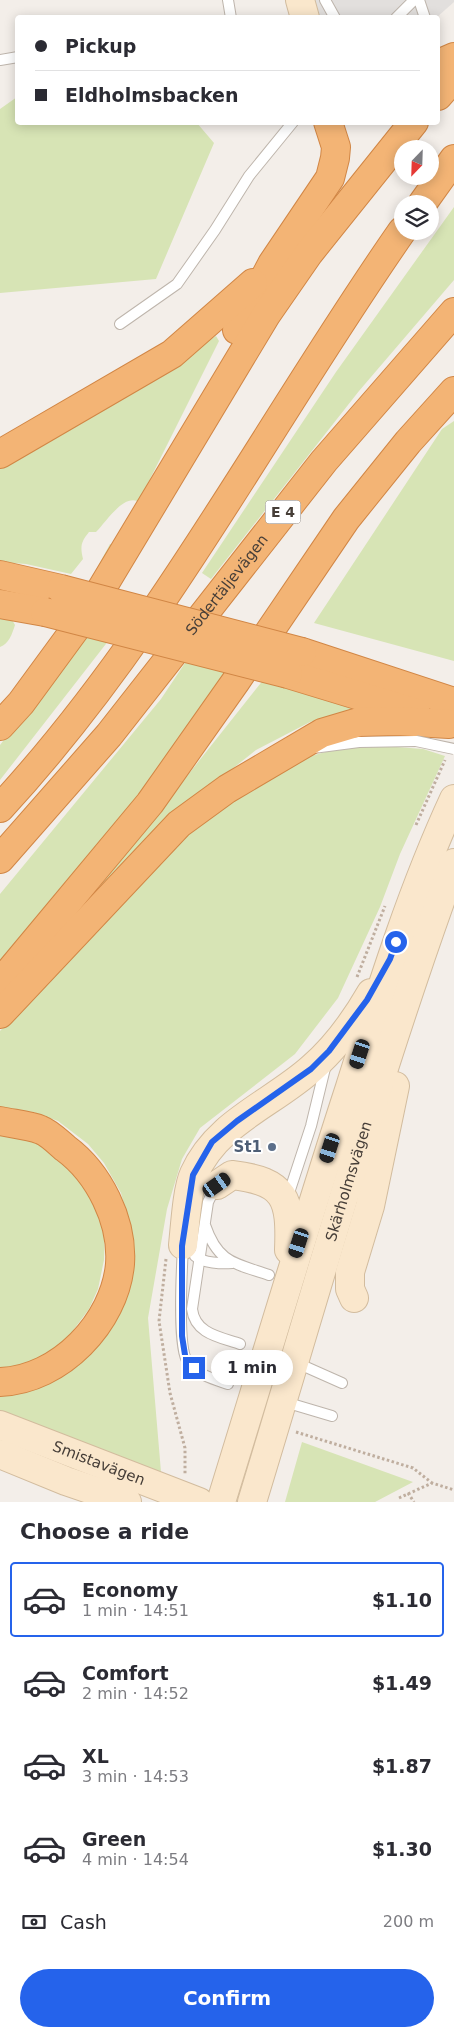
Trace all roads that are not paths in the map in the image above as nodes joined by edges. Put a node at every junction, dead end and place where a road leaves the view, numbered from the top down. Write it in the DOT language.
graph roads {
  1 [pos="228,0"];
  2 [pos="284,0"];
  3 [pos="300,0"];
  4 [pos="325,0"];
  5 [pos="414,0"];
  6 [pos="419,0"];
  7 [pos="230,15"];
  8 [pos="288,15"];
  9 [pos="304,15"];
  10 [pos="333,15"];
  11 [pos="399,15"];
  12 [pos="424,15"];
  13 [pos="454,57"];
  14 [pos="15,58"];
  15 [pos="0,60"];
  16 [pos="440,63"];
  17 [pos="454,78"];
  18 [pos="440,94"];
  19 [pos="291,125"];
  20 [pos="329,125"];
  21 [pos="412,125"];
  22 [pos="454,159"];
  23 [pos="428,195"];
  24 [pos="396,240"];
  25 [pos="272,264"];
  26 [pos="454,312"];
  27 [pos="120,324"];
  28 [pos="454,391"];
  29 [pos="0,454"];
  30 [pos="154,500"];
  31 [pos="0,575"];
  32 [pos="0,604"];
  33 [pos="295,663"];
  34 [pos="449,710"];
  35 [pos="0,726"];
  36 [pos="290,751"];
  37 [pos="454,799"];
  38 [pos="0,808"];
  39 [pos="0,858"];
  40 [pos="454,864"];
  41 [pos="454,894"];
  42 [pos="425,943"];
  43 [pos="390,959"];
  44 [pos="0,983"];
  45 [pos="405,1004"];
  46 [pos="0,1014"];
  47 [pos="329,1051"];
  48 [pos="0,1121"];
  49 [pos="217,1185"];
  50 [pos="286,1203"];
  51 [pos="196,1219"];
  52 [pos="191,1252"];
  53 [pos="232,1263"];
  54 [pos="278,1278"];
  55 [pos="354,1298"];
  56 [pos="240,1344"];
  57 [pos="306,1367"];
  58 [pos="0,1382"];
  59 [pos="342,1383"];
  60 [pos="228,1384"];
  61 [pos="295,1405"];
  62 [pos="332,1416"];
  63 [pos="0,1425"];
  64 [pos="0,1454"];
  65 [pos="71,1469"];
  66 [pos="127,1502"];
  67 [pos="199,1502"];
  68 [pos="221,1502"];
  69 [pos="252,1502"];
  1 -- 7 [label="lane"];
  2 -- 8 [label="main road"];
  3 -- 9 [label="main road"];
  4 -- 10 [label="lane"];
  5 -- 11 [label="lane"];
  6 -- 12 [label="lane"];
  13 -- 16 [label="highway"];
  14 -- 15 [label="lane"];
  17 -- 18 [label="highway"];
  19 -- 27 [label="lane"];
  20 -- 25 [label="highway"];
  21 -- 30 [label="highway"];
  22 -- 23 [label="highway"];
  24 -- 38 [label="highway"];
  25 -- 29 [label="highway"];
  25 -- 30 [label="highway"];
  26 -- 39 [label="highway, Södertäljevägen / E 4"];
  28 -- 44 [label="highway"];
  30 -- 35 [label="highway"];
  31 -- 33 [label="highway, bridge"];
  32 -- 33 [label="highway, bridge"];
  33 -- 34 [label="highway"];
  33 -- 34 [label="highway"];
  34 -- 36 [label="highway"];
  34 -- 36 [label="lane, bridge"];
  36 -- 46 [label="highway"];
  37 -- 43 [label="main road, Skärholmsvägen"];
  40 -- 42 [label="main road, Skärholmsvägen"];
  41 -- 42 [label="lane"];
  42 -- 45 [label="main road, Skärholmsvägen"];
  43 -- 47 [label="main road"];
  43 -- 54 [label="main road, Skärholmsvägen"];
  45 -- 55 [label="main road"];
  45 -- 69 [label="main road, Skärholmsvägen"];
  47 -- 50 [label="lane"];
  47 -- 51 [label="main road"];
  48 -- 58 [label="highway"];
  49 -- 50 [label="main road"];
  49 -- 51 [label="lane"];
  50 -- 54 [label="main road"];
  51 -- 52 [label="main road"];
  51 -- 53 [label="lane"];
  52 -- 53 [label="lane"];
  52 -- 56 [label="lane"];
  52 -- 60 [label="lane"];
  53 -- 54 [label="lane"];
  54 -- 68 [label="main road, Skärholmsvägen"];
  57 -- 59 [label="lane"];
  61 -- 62 [label="lane"];
  63 -- 65 [label="main road, Smistavägen"];
  64 -- 65 [label="main road, Smistavägen"];
  65 -- 66 [label="main road, Smistavägen"];
  65 -- 67 [label="main road, Smistavägen"];
}
